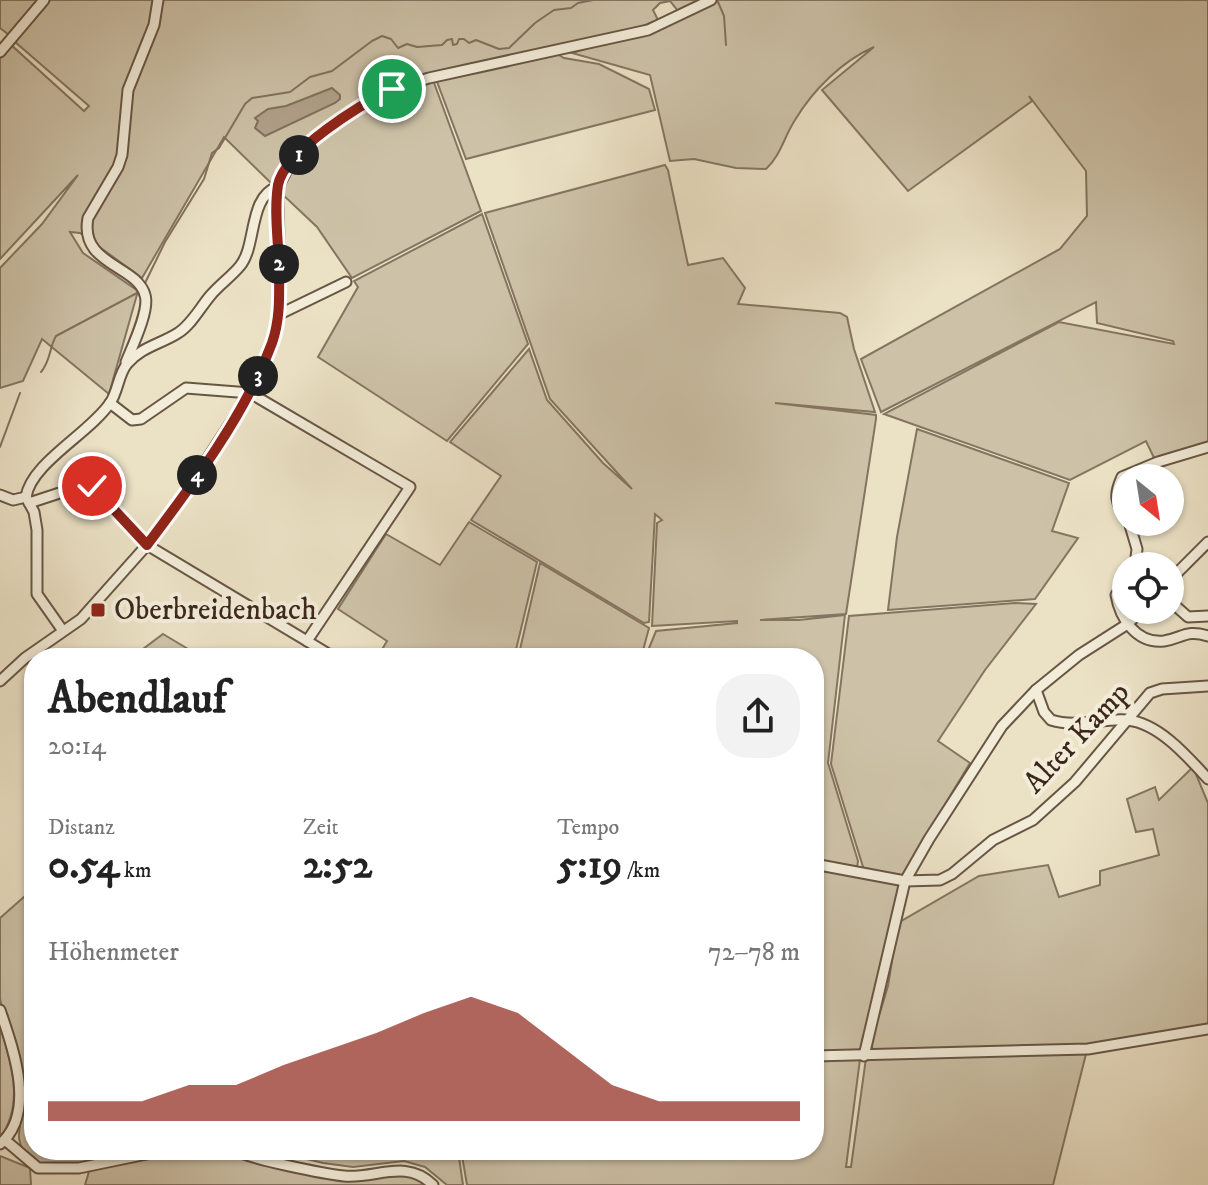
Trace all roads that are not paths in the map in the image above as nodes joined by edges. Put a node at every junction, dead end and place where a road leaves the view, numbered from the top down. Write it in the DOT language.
graph roads {
  1 [pos="44,0"];
  2 [pos="158,0"];
  3 [pos="711,0"];
  4 [pos="0,52"];
  5 [pos="278,187"];
  6 [pos="346,282"];
  7 [pos="280,314"];
  8 [pos="125,365"];
  9 [pos="250,393"];
  10 [pos="110,403"];
  11 [pos="1208,447"];
  12 [pos="1153,464"];
  13 [pos="0,495"];
  14 [pos="28,500"];
  15 [pos="1208,542"];
  16 [pos="147,545"];
  17 [pos="1184,566"];
  18 [pos="1184,613"];
  19 [pos="1208,616"];
  20 [pos="1126,625"];
  21 [pos="63,631"];
  22 [pos="1208,636"];
  23 [pos="307,641"];
  24 [pos="39,648"];
  25 [pos="319,648"];
  26 [pos="24,659"];
  27 [pos="0,681"];
  28 [pos="1208,686"];
  29 [pos="1036,690"];
  30 [pos="1129,720"];
  31 [pos="1208,779"];
  32 [pos="824,866"];
  33 [pos="905,881"];
  34 [pos="0,1010"];
  35 [pos="1208,1029"];
  36 [pos="824,1056"];
  37 [pos="864,1056"];
  38 [pos="3,1142"];
  39 [pos="24,1158"];
  40 [pos="27,1160"];
  41 [pos="118,1160"];
  42 [pos="266,1160"];
  43 [pos="433,1185"];
  1 -- 4 [label="street"];
  2 -- 8 [label="street"];
  3 -- 5 [label="street"];
  5 -- 7 [label="street"];
  5 -- 8 [label="street"];
  6 -- 7 [label="street"];
  7 -- 9 [label="street"];
  8 -- 10 [label="street"];
  9 -- 10 [label="street"];
  9 -- 16 [label="street"];
  9 -- 23 [label="street"];
  10 -- 14 [label="street"];
  11 -- 12 [label="street"];
  13 -- 14 [label="street"];
  14 -- 16 [label="street"];
  14 -- 21 [label="street"];
  15 -- 17 [label="street"];
  16 -- 21 [label="street"];
  16 -- 23 [label="street"];
  18 -- 19 [label="street"];
  20 -- 22 [label="street"];
  20 -- 29 [label="street"];
  21 -- 24 [label="street"];
  23 -- 25 [label="street"];
  26 -- 27 [label="street"];
  28 -- 30 [label="street, Alter Kamp"];
  29 -- 30 [label="street"];
  29 -- 33 [label="street"];
  30 -- 31 [label="street"];
  30 -- 33 [label="street, Alter Kamp"];
  32 -- 33 [label="street, Alter Kamp"];
  33 -- 37 [label="street"];
  34 -- 38 [label="street"];
  35 -- 37 [label="street"];
  36 -- 37 [label="street"];
  38 -- 39 [label="street"];
  40 -- 41 [label="street"];
  42 -- 43 [label="street"];
}
